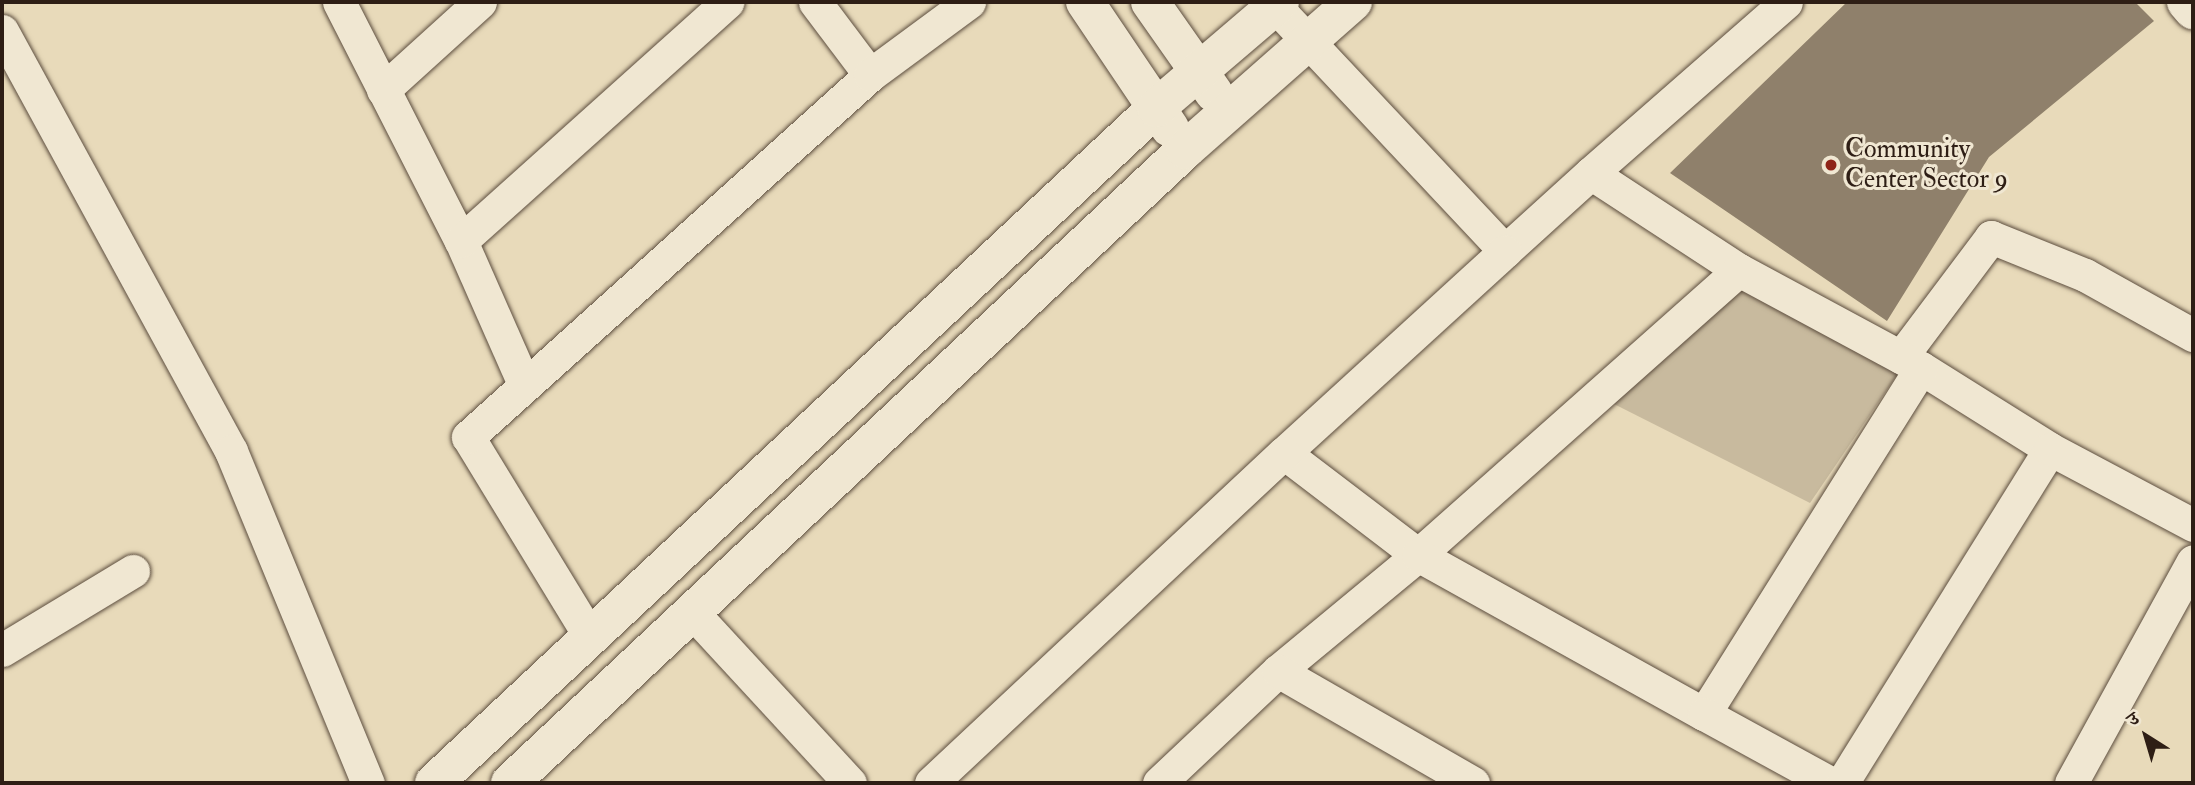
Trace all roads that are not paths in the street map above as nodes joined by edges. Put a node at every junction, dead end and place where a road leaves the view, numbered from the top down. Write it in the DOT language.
graph roads {
  1 [pos="338,2"];
  2 [pos="480,2"];
  3 [pos="727,2"];
  4 [pos="815,2"];
  5 [pos="969,2"];
  6 [pos="1085,2"];
  7 [pos="1150,2"];
  8 [pos="1353,2"];
  9 [pos="1786,2"];
  10 [pos="2186,2"];
  11 [pos="1277,4"];
  12 [pos="2193,10"];
  13 [pos="2,31"];
  14 [pos="1307,43"];
  15 [pos="1198,72"];
  16 [pos="870,75"];
  17 [pos="383,90"];
  18 [pos="1156,108"];
  19 [pos="1227,112"];
  20 [pos="1185,150"];
  21 [pos="1591,173"];
  22 [pos="461,241"];
  23 [pos="1505,251"];
  24 [pos="1739,270"];
  25 [pos="2193,335"];
  26 [pos="1911,362"];
  27 [pos="524,384"];
  28 [pos="2050,449"];
  29 [pos="1284,453"];
  30 [pos="2193,525"];
  31 [pos="1418,555"];
  32 [pos="2193,561"];
  33 [pos="133,571"];
  34 [pos="694,614"];
  35 [pos="589,635"];
  36 [pos="2,650"];
  37 [pos="1278,671"];
  38 [pos="1704,714"];
  39 [pos="439,782"];
  40 [pos="368,783"];
  41 [pos="510,783"];
  42 [pos="850,783"];
  43 [pos="931,783"];
  44 [pos="1159,783"];
  45 [pos="1472,783"];
  46 [pos="1830,783"];
  47 [pos="1842,783"];
  48 [pos="2071,783"];
  1 -- 17 [label="street"];
  2 -- 17 [label="street"];
  3 -- 22 [label="street"];
  4 -- 16 [label="street"];
  5 -- 16 [label="street"];
  6 -- 18 [label="street"];
  7 -- 15 [label="street"];
  8 -- 14 [label="street"];
  9 -- 21 [label="street"];
  10 -- 12 [label="street"];
  11 -- 14 [label="street"];
  11 -- 15 [label="street"];
  13 -- 40 [label="street"];
  14 -- 19 [label="street"];
  14 -- 23 [label="street"];
  15 -- 18 [label="street"];
  15 -- 19 [label="street"];
  16 -- 27 [label="street"];
  17 -- 22 [label="street"];
  18 -- 20 [label="street"];
  18 -- 35 [label="street"];
  19 -- 20 [label="street"];
  20 -- 34 [label="street"];
  21 -- 23 [label="street"];
  21 -- 24 [label="street"];
  22 -- 27 [label="street"];
  23 -- 29 [label="street"];
  24 -- 26 [label="street"];
  24 -- 31 [label="street"];
  25 -- 26 [label="street"];
  26 -- 28 [label="street"];
  26 -- 38 [label="street"];
  27 -- 35 [label="street"];
  28 -- 30 [label="street"];
  28 -- 47 [label="street"];
  29 -- 31 [label="street"];
  29 -- 43 [label="street"];
  31 -- 37 [label="street"];
  31 -- 38 [label="street"];
  32 -- 48 [label="street"];
  33 -- 36 [label="street"];
  34 -- 41 [label="street"];
  34 -- 42 [label="street"];
  35 -- 39 [label="street"];
  37 -- 44 [label="street"];
  37 -- 45 [label="street"];
  38 -- 46 [label="street"];
}
